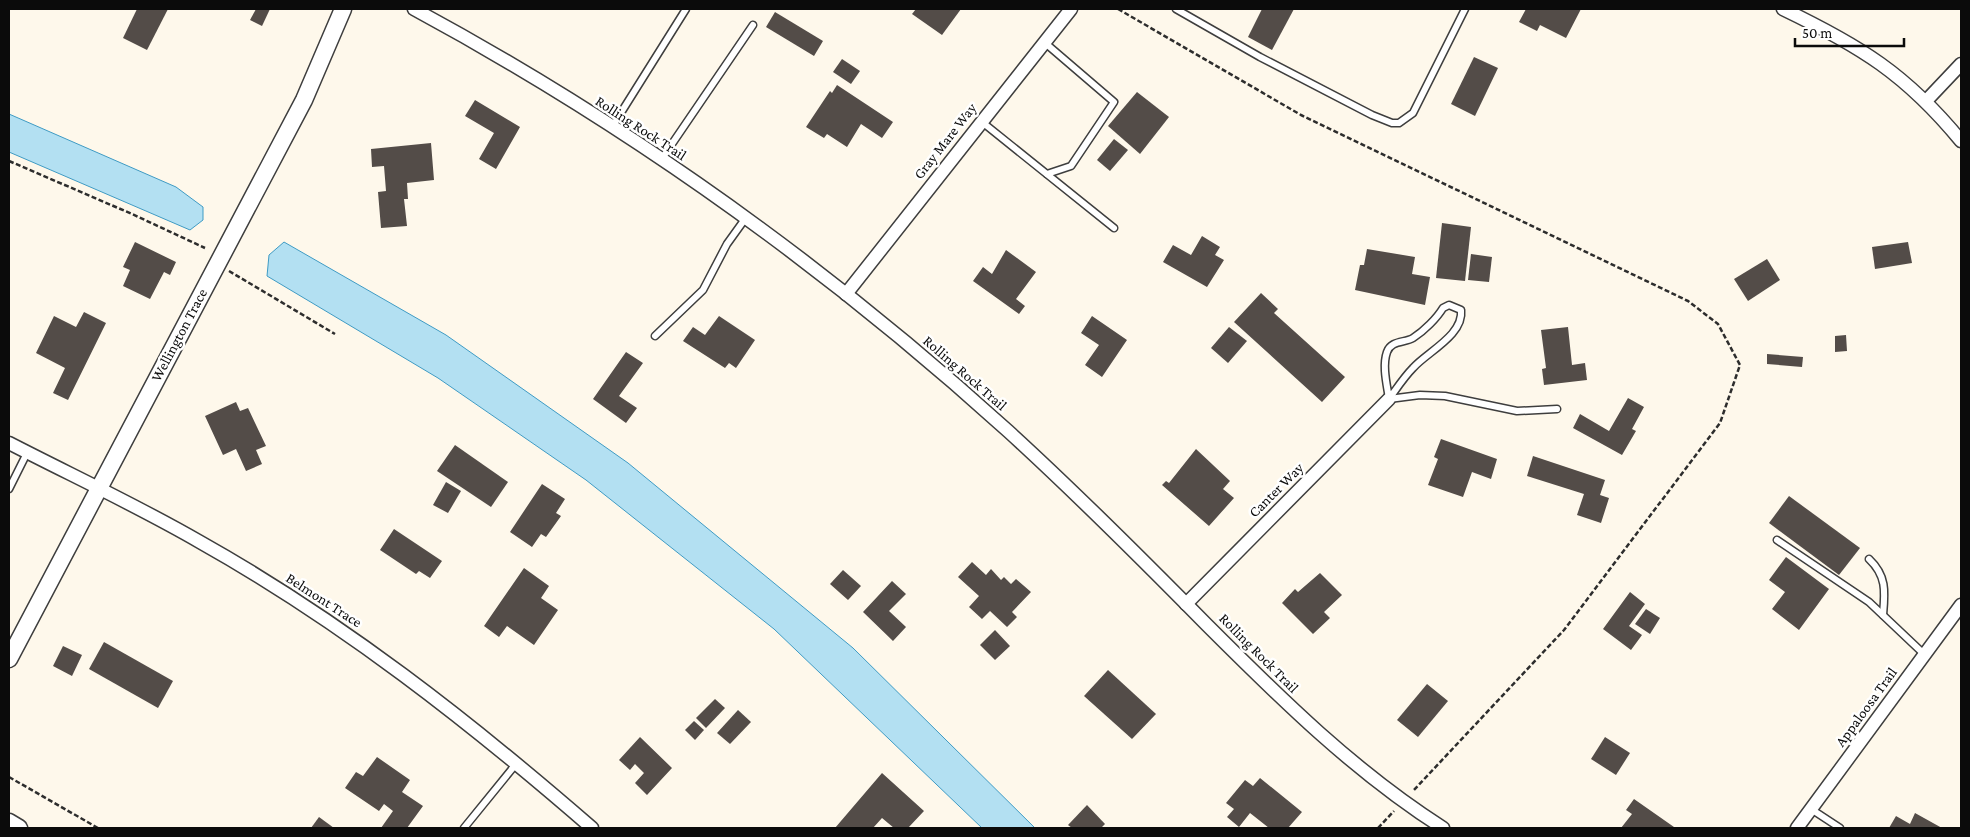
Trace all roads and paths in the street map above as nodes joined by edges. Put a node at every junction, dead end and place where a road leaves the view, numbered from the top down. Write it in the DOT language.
graph roads {
  1 [pos="343,9"];
  2 [pos="414,9"];
  3 [pos="686,9"];
  4 [pos="1071,9"];
  5 [pos="1118,9"];
  6 [pos="1176,9"];
  7 [pos="1465,9"];
  8 [pos="1782,9"];
  9 [pos="754,25"];
  10 [pos="1044,42"];
  11 [pos="1961,64"];
  12 [pos="1926,101"];
  13 [pos="982,122"];
  14 [pos="612,127"];
  15 [pos="1961,141"];
  16 [pos="661,160"];
  17 [pos="9,161"];
  18 [pos="1047,174"];
  19 [pos="745,219"];
  20 [pos="1114,228"];
  21 [pos="205,248"];
  22 [pos="217,264"];
  23 [pos="846,294"];
  24 [pos="335,334"];
  25 [pos="655,336"];
  26 [pos="1389,399"];
  27 [pos="1557,409"];
  28 [pos="9,443"];
  29 [pos="27,453"];
  30 [pos="98,488"];
  31 [pos="9,489"];
  32 [pos="1777,540"];
  33 [pos="1869,560"];
  34 [pos="1186,604"];
  35 [pos="1961,605"];
  36 [pos="1883,615"];
  37 [pos="1925,655"];
  38 [pos="9,659"];
  39 [pos="516,764"];
  40 [pos="9,777"];
  41 [pos="1404,801"];
  42 [pos="1811,809"];
  43 [pos="9,822"];
  44 [pos="19,828"];
  45 [pos="98,828"];
  46 [pos="464,828"];
  47 [pos="592,828"];
  48 [pos="1378,828"];
  49 [pos="1443,828"];
  50 [pos="1797,828"];
  51 [pos="1840,828"];
  1 -- 22 [label="street, Wellington Trace"];
  2 -- 14 [label="street, Rolling Rock Trail"];
  3 -- 14 [label="lane"];
  4 -- 10 [label="street, Gray Mare Way"];
  5 -- 41 [label="path"];
  6 -- 7 [label="lane"];
  8 -- 12 [label="street"];
  9 -- 16 [label="lane"];
  10 -- 13 [label="street, Gray Mare Way"];
  10 -- 18 [label="lane"];
  11 -- 12 [label="street"];
  12 -- 15 [label="street"];
  13 -- 18 [label="lane"];
  13 -- 23 [label="street, Gray Mare Way"];
  14 -- 16 [label="street, Rolling Rock Trail"];
  16 -- 19 [label="street, Rolling Rock Trail"];
  17 -- 21 [label="path"];
  18 -- 20 [label="lane"];
  19 -- 23 [label="street, Rolling Rock Trail"];
  19 -- 25 [label="lane"];
  22 -- 24 [label="path"];
  22 -- 30 [label="street, Wellington Trace"];
  23 -- 34 [label="street, Rolling Rock Trail"];
  26 -- 26 [label="lane"];
  26 -- 27 [label="lane"];
  26 -- 34 [label="street, Canter Way"];
  28 -- 29 [label="street, Belmont Trace"];
  29 -- 30 [label="street, Belmont Trace"];
  29 -- 31 [label="lane"];
  30 -- 38 [label="street, Wellington Trace"];
  30 -- 39 [label="street, Belmont Trace"];
  32 -- 36 [label="lane"];
  33 -- 36 [label="lane"];
  34 -- 41 [label="street, Rolling Rock Trail"];
  35 -- 37 [label="street, Appaloosa Trail"];
  36 -- 37 [label="lane"];
  37 -- 42 [label="street, Appaloosa Trail"];
  39 -- 46 [label="lane"];
  39 -- 47 [label="street, Belmont Trace"];
  40 -- 45 [label="path"];
  41 -- 48 [label="path"];
  41 -- 49 [label="street, Rolling Rock Trail"];
  42 -- 50 [label="street, Appaloosa Trail"];
  42 -- 51 [label="lane"];
  43 -- 44 [label="street"];
}
